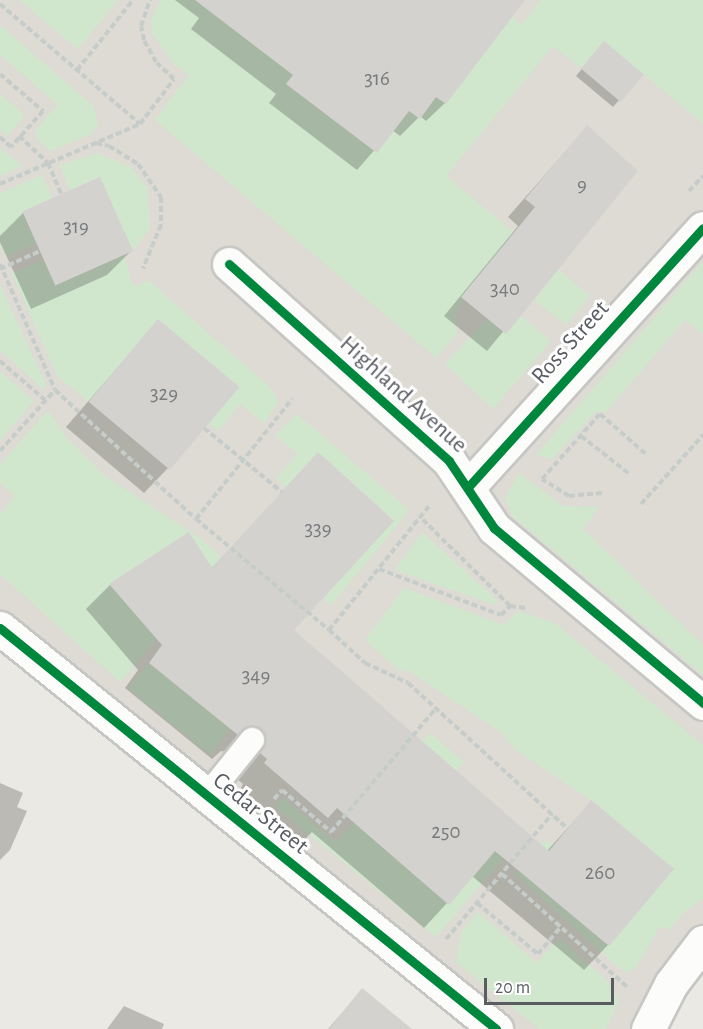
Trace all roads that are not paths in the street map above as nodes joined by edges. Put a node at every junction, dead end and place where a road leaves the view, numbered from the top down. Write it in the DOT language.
graph roads {
  1 [pos="703,228"];
  2 [pos="229,264"];
  3 [pos="470,486"];
  4 [pos="0,628"];
  5 [pos="703,704"];
  6 [pos="252,740"];
  7 [pos="207,796"];
  8 [pos="703,942"];
  9 [pos="496,1029"];
  10 [pos="648,1029"];
  1 -- 3 [label="street, Ross Street"];
  2 -- 3 [label="street, Highland Avenue"];
  3 -- 5 [label="street, Highland Avenue"];
  4 -- 7 [label="street, Cedar Street"];
  6 -- 7 [label="lane"];
  7 -- 9 [label="street, Cedar Street"];
  8 -- 10 [label="street"];
}
